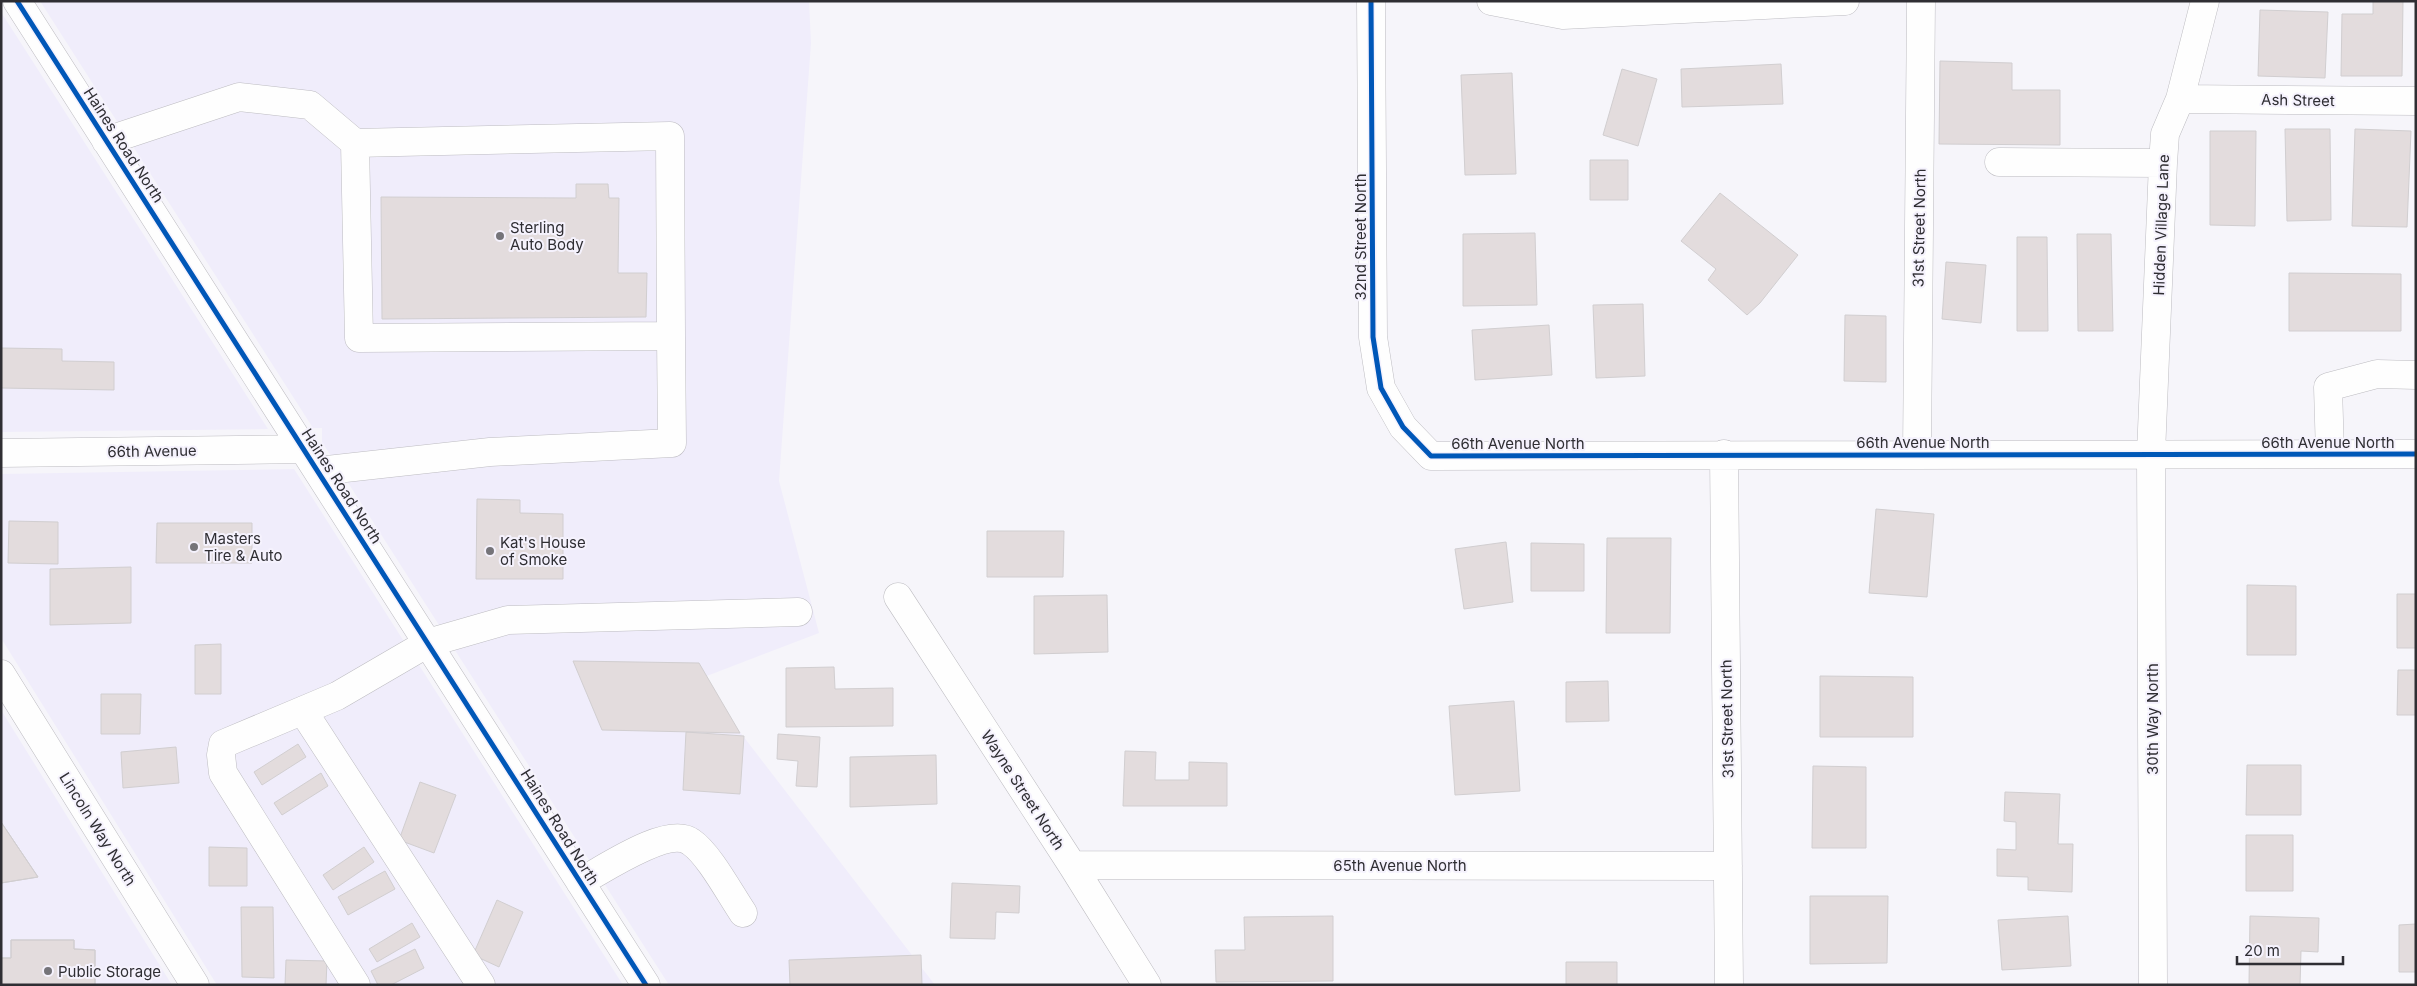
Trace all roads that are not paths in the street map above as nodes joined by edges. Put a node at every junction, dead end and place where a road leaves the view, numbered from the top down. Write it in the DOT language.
graph roads {
  1 [pos="17,1"];
  2 [pos="1371,1"];
  3 [pos="1491,1"];
  4 [pos="1845,1"];
  5 [pos="1921,1"];
  6 [pos="2205,1"];
  7 [pos="2180,99"];
  8 [pos="2416,102"];
  9 [pos="106,140"];
  10 [pos="355,143"];
  11 [pos="1999,162"];
  12 [pos="2163,163"];
  13 [pos="671,336"];
  14 [pos="2416,375"];
  15 [pos="1,453"];
  16 [pos="1724,454"];
  17 [pos="1917,454"];
  18 [pos="2150,454"];
  19 [pos="2330,454"];
  20 [pos="2416,454"];
  21 [pos="1430,456"];
  22 [pos="311,460"];
  23 [pos="898,598"];
  24 [pos="798,612"];
  25 [pos="428,643"];
  26 [pos="1,674"];
  27 [pos="303,711"];
  28 [pos="1072,865"];
  29 [pos="1728,866"];
  30 [pos="580,882"];
  31 [pos="743,913"];
  32 [pos="194,985"];
  33 [pos="356,985"];
  34 [pos="480,985"];
  35 [pos="646,985"];
  36 [pos="1147,985"];
  37 [pos="1729,985"];
  38 [pos="2153,985"];
  1 -- 9 [label="street, Haines Road North"];
  2 -- 21 [label="street, 32nd Street North"];
  3 -- 4 [label="street"];
  5 -- 17 [label="street, 31st Street North"];
  6 -- 7 [label="street, Hidden Village Lane"];
  7 -- 8 [label="street, Ash Street"];
  7 -- 12 [label="street, Hidden Village Lane"];
  9 -- 10 [label="street"];
  9 -- 22 [label="street, Haines Road North"];
  10 -- 13 [label="street"];
  10 -- 13 [label="street"];
  11 -- 12 [label="street"];
  12 -- 18 [label="street, Hidden Village Lane"];
  13 -- 22 [label="street, 66th Avenue"];
  14 -- 19 [label="street"];
  15 -- 22 [label="street, 66th Avenue"];
  16 -- 17 [label="street, 66th Avenue North"];
  16 -- 21 [label="street, 66th Avenue North"];
  16 -- 29 [label="street, 31st Street North"];
  17 -- 18 [label="street, 66th Avenue North"];
  18 -- 19 [label="street, 66th Avenue North"];
  18 -- 38 [label="street, 30th Way North"];
  19 -- 20 [label="street, 66th Avenue North"];
  22 -- 25 [label="street, Haines Road North"];
  23 -- 28 [label="street, Wayne Street North"];
  24 -- 25 [label="street"];
  25 -- 27 [label="street"];
  25 -- 30 [label="street, Haines Road North"];
  26 -- 32 [label="street, Lincoln Way North"];
  27 -- 33 [label="street"];
  27 -- 34 [label="street"];
  28 -- 29 [label="street, 65th Avenue North"];
  28 -- 36 [label="street, Wayne Street North"];
  29 -- 37 [label="street, 31st Street North"];
  30 -- 31 [label="street"];
  30 -- 35 [label="street, Haines Road North"];
}
